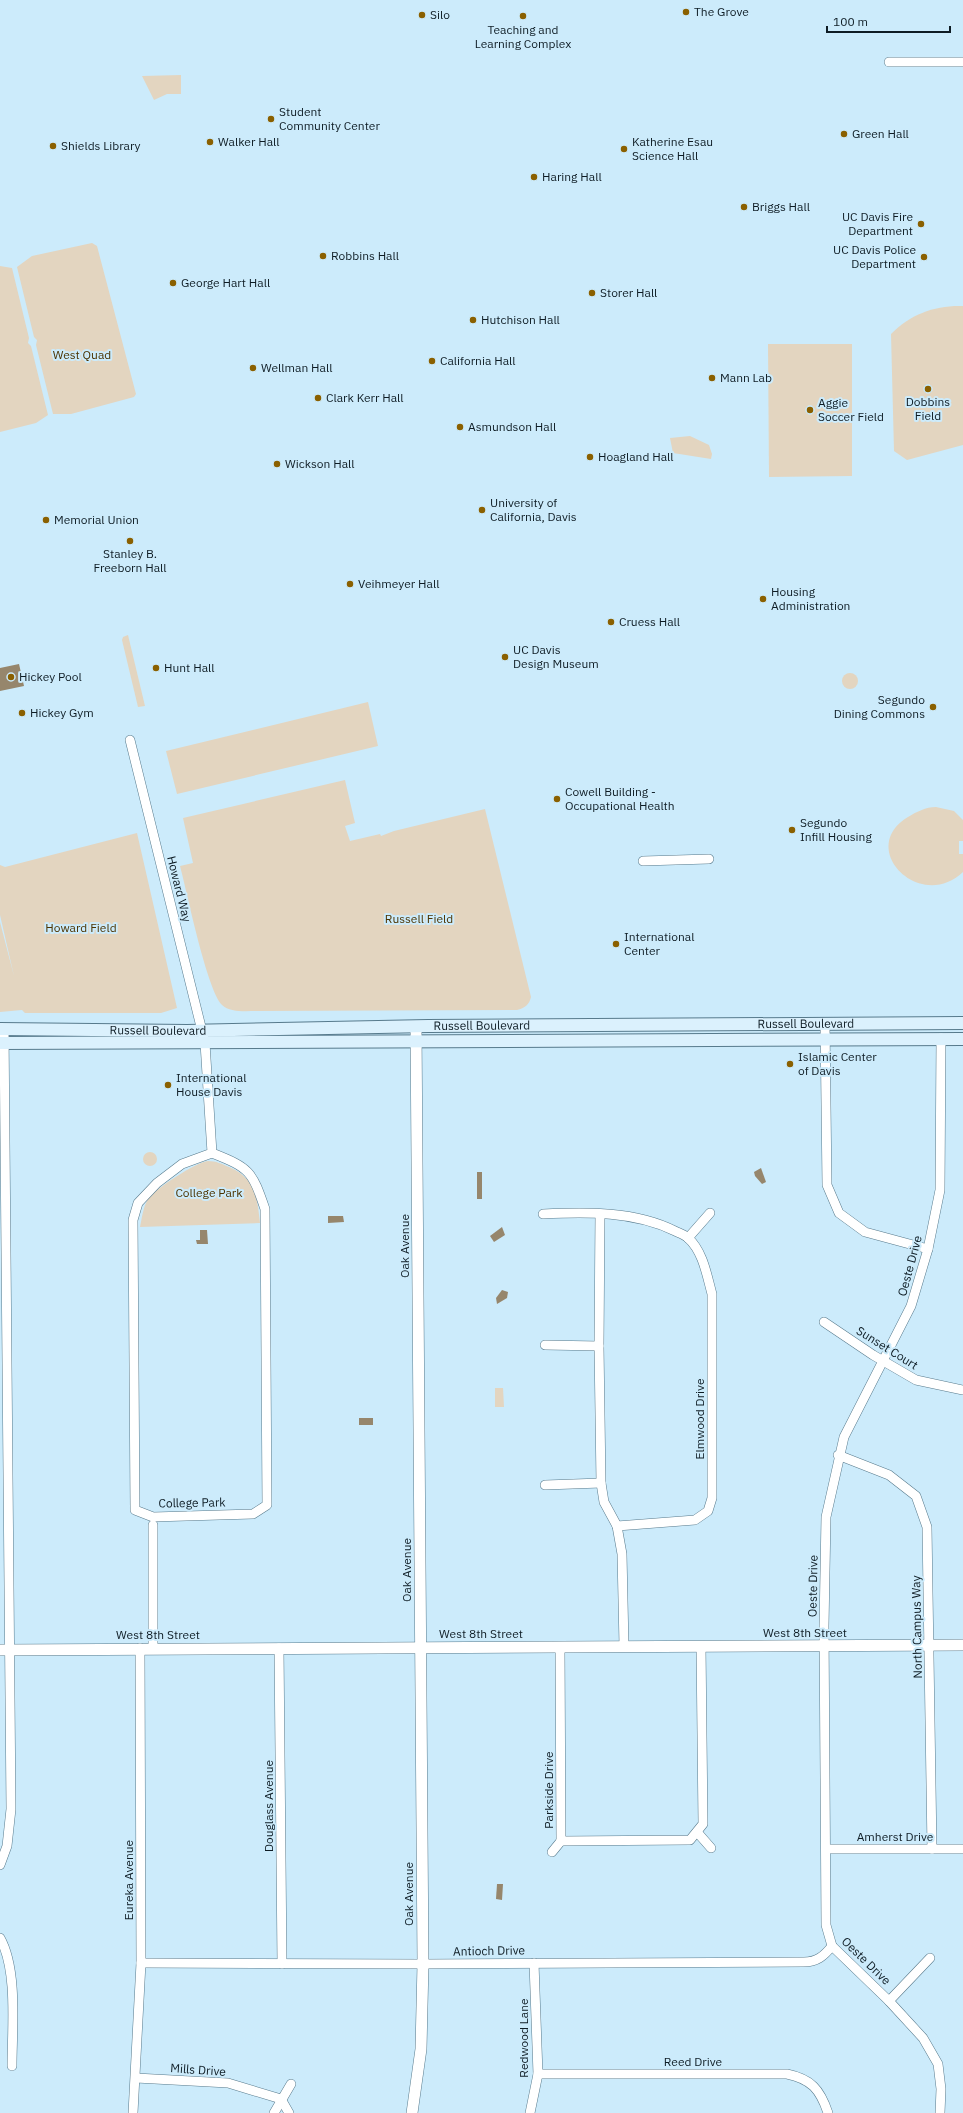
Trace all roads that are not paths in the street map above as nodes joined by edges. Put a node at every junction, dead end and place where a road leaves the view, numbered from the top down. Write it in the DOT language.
graph roads {
  1 [pos="889,62"];
  2 [pos="963,62"];
  3 [pos="130,740"];
  4 [pos="709,859"];
  5 [pos="643,860"];
  6 [pos="963,1023"];
  7 [pos="825,1024"];
  8 [pos="542,1025"];
  9 [pos="416,1026"];
  10 [pos="2,1029"];
  11 [pos="202,1031"];
  12 [pos="825,1038"];
  13 [pos="941,1038"];
  14 [pos="963,1039"];
  15 [pos="510,1040"];
  16 [pos="416,1041"];
  17 [pos="2,1043"];
  18 [pos="205,1043"];
  19 [pos="212,1153"];
  20 [pos="710,1213"];
  21 [pos="544,1214"];
  22 [pos="600,1214"];
  23 [pos="688,1238"];
  24 [pos="928,1249"];
  25 [pos="824,1322"];
  26 [pos="545,1345"];
  27 [pos="599,1346"];
  28 [pos="883,1361"];
  29 [pos="963,1390"];
  30 [pos="838,1455"];
  31 [pos="4,1462"];
  32 [pos="602,1484"];
  33 [pos="545,1485"];
  34 [pos="153,1525"];
  35 [pos="617,1526"];
  36 [pos="929,1645"];
  37 [pos="963,1645"];
  38 [pos="624,1646"];
  39 [pos="701,1646"];
  40 [pos="824,1646"];
  41 [pos="420,1647"];
  42 [pos="560,1647"];
  43 [pos="140,1648"];
  44 [pos="153,1648"];
  45 [pos="279,1648"];
  46 [pos="4,1650"];
  47 [pos="697,1832"];
  48 [pos="561,1841"];
  49 [pos="711,1848"];
  50 [pos="827,1849"];
  51 [pos="932,1849"];
  52 [pos="963,1849"];
  53 [pos="552,1852"];
  54 [pos="0,1865"];
  55 [pos="0,1938"];
  56 [pos="832,1946"];
  57 [pos="930,1958"];
  58 [pos="141,1963"];
  59 [pos="534,1963"];
  60 [pos="282,1964"];
  61 [pos="423,1964"];
  62 [pos="889,2001"];
  63 [pos="12,2066"];
  64 [pos="538,2074"];
  65 [pos="136,2078"];
  66 [pos="291,2084"];
  67 [pos="281,2099"];
  68 [pos="133,2113"];
  69 [pos="274,2113"];
  70 [pos="289,2113"];
  71 [pos="412,2113"];
  72 [pos="530,2113"];
  73 [pos="828,2113"];
  74 [pos="940,2113"];
  1 -- 2 [label="street"];
  3 -- 11 [label="street, Howard Way"];
  4 -- 5 [label="street"];
  6 -- 7 [label="main road, Russell Boulevard"];
  7 -- 8 [label="main road, Russell Boulevard"];
  7 -- 12 [label="street"];
  8 -- 9 [label="main road, Russell Boulevard"];
  8 -- 15 [label="main road"];
  9 -- 11 [label="main road, Russell Boulevard"];
  9 -- 16 [label="street, Oak Avenue"];
  10 -- 11 [label="main road, Russell Boulevard"];
  10 -- 17 [label="street"];
  11 -- 18 [label="street, Howard Way"];
  12 -- 13 [label="main road, Russell Boulevard"];
  12 -- 15 [label="main road, Russell Boulevard"];
  12 -- 24 [label="street"];
  13 -- 14 [label="main road, Russell Boulevard"];
  13 -- 24 [label="street, Oeste Drive"];
  15 -- 16 [label="main road, Russell Boulevard"];
  16 -- 18 [label="main road, Russell Boulevard"];
  16 -- 41 [label="street, Oak Avenue"];
  17 -- 18 [label="main road, Russell Boulevard"];
  17 -- 31 [label="street"];
  18 -- 19 [label="street"];
  19 -- 19 [label="street, College Park"];
  20 -- 23 [label="street"];
  21 -- 22 [label="street"];
  22 -- 23 [label="street"];
  22 -- 27 [label="street"];
  23 -- 35 [label="street, Elmwood Drive"];
  24 -- 28 [label="street, Oeste Drive"];
  25 -- 28 [label="street, Sunset Court"];
  26 -- 27 [label="street"];
  27 -- 32 [label="street"];
  28 -- 29 [label="street, Sunset Court"];
  28 -- 30 [label="street, Oeste Drive"];
  30 -- 36 [label="street, North Campus Way"];
  30 -- 40 [label="street, Oeste Drive"];
  31 -- 46 [label="street"];
  32 -- 33 [label="street"];
  32 -- 35 [label="street"];
  34 -- 44 [label="street"];
  35 -- 38 [label="street"];
  36 -- 37 [label="street, West 8th Street"];
  36 -- 40 [label="street, West 8th Street"];
  36 -- 51 [label="street, North Campus Way"];
  38 -- 39 [label="street, West 8th Street"];
  38 -- 42 [label="street, West 8th Street"];
  39 -- 40 [label="street, West 8th Street"];
  39 -- 47 [label="street"];
  40 -- 50 [label="street, Oeste Drive"];
  41 -- 42 [label="street, West 8th Street"];
  41 -- 45 [label="street, West 8th Street"];
  41 -- 61 [label="street, Oak Avenue"];
  42 -- 48 [label="street, Parkside Drive"];
  43 -- 44 [label="street, West 8th Street"];
  43 -- 46 [label="street, West 8th Street"];
  43 -- 58 [label="street, Eureka Avenue"];
  44 -- 45 [label="street, West 8th Street"];
  45 -- 60 [label="street, Douglass Avenue"];
  46 -- 54 [label="street"];
  47 -- 48 [label="street, Parkside Drive"];
  47 -- 49 [label="street"];
  48 -- 53 [label="street"];
  50 -- 51 [label="street, Amherst Drive"];
  50 -- 56 [label="street, Oeste Drive"];
  51 -- 52 [label="street, Amherst Drive"];
  55 -- 63 [label="street"];
  56 -- 59 [label="street, Antioch Drive"];
  56 -- 62 [label="street, Oeste Drive"];
  57 -- 62 [label="street"];
  58 -- 60 [label="street, Antioch Drive"];
  58 -- 65 [label="street, Eureka Avenue"];
  59 -- 61 [label="street, Antioch Drive"];
  59 -- 64 [label="street, Redwood Lane"];
  60 -- 61 [label="street, Antioch Drive"];
  61 -- 71 [label="street, Oak Avenue"];
  62 -- 74 [label="street, Oeste Drive"];
  64 -- 72 [label="street, Redwood Lane"];
  64 -- 73 [label="street, Reed Drive"];
  65 -- 67 [label="street, Mills Drive"];
  65 -- 68 [label="street, Eureka Avenue"];
  66 -- 67 [label="street"];
  67 -- 69 [label="street"];
  67 -- 70 [label="street"];
}
